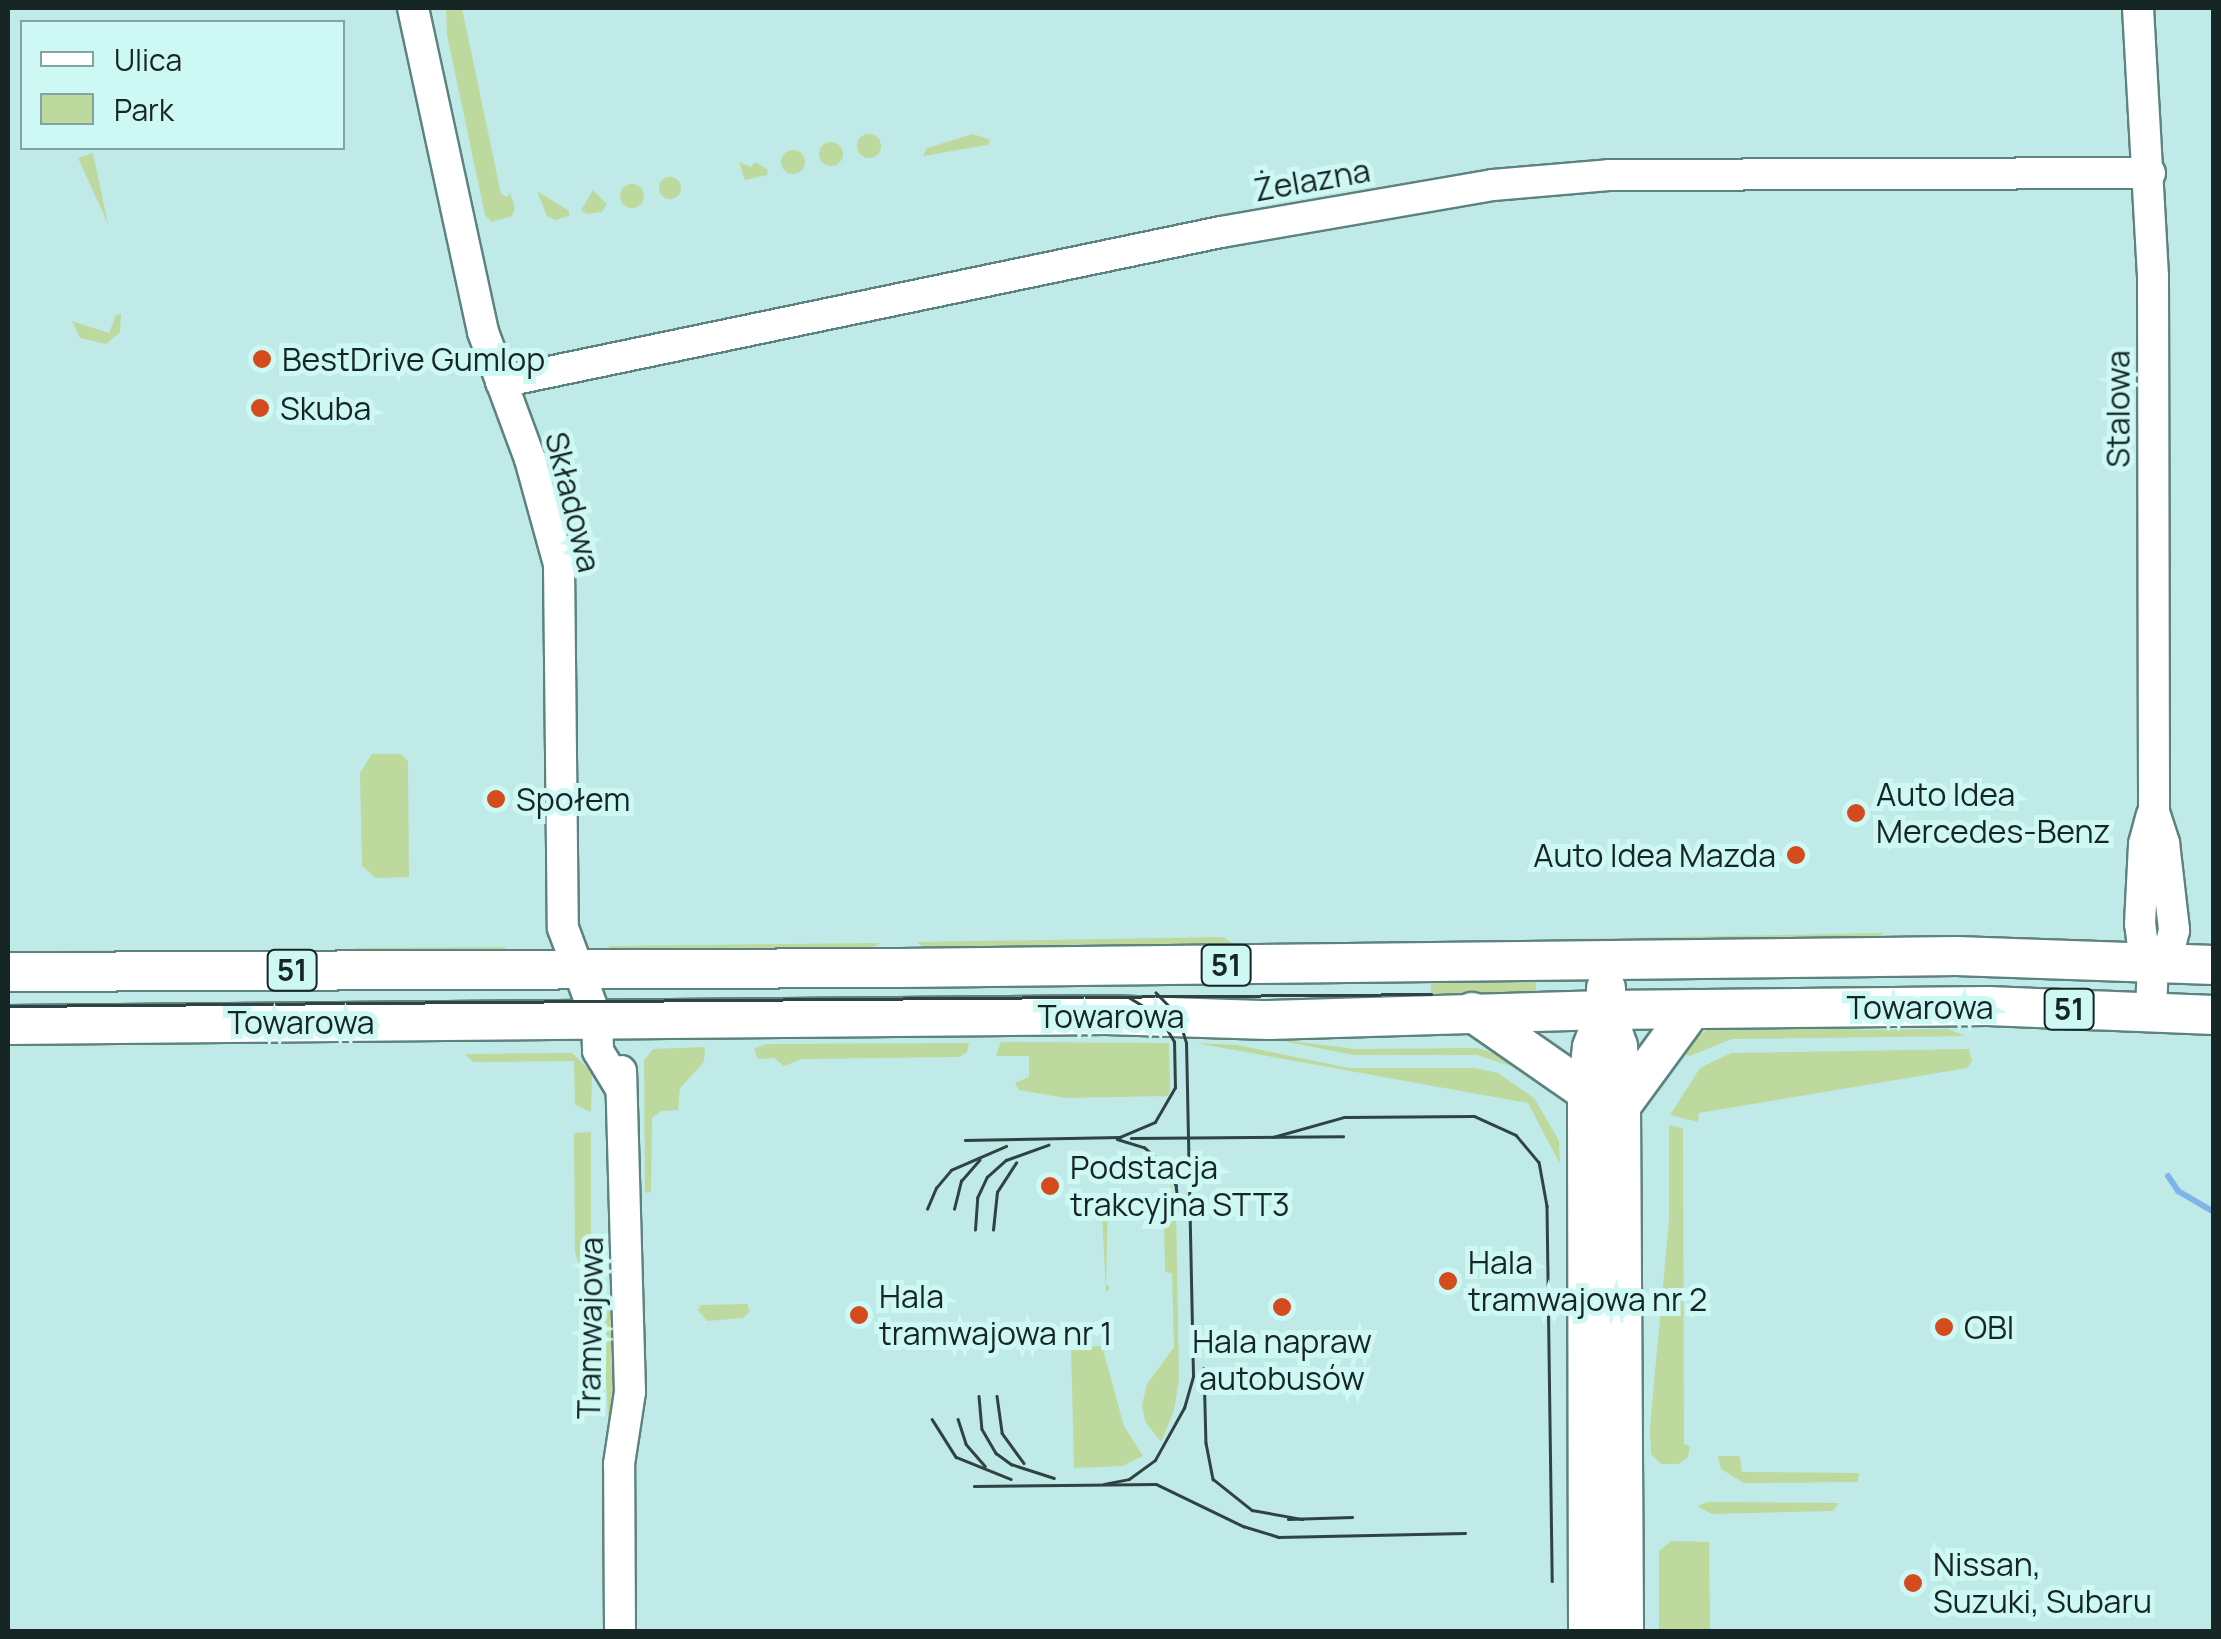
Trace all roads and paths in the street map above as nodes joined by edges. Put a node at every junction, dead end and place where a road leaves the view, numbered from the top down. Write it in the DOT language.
graph roads {
  1 [pos="412,8"];
  2 [pos="2138,8"];
  3 [pos="2150,173"];
  4 [pos="501,382"];
  5 [pos="2154,812"];
  6 [pos="2174,923"];
  7 [pos="2140,924"];
  8 [pos="2081,959"];
  9 [pos="1606,960"];
  10 [pos="2153,962"];
  11 [pos="2214,962"];
  12 [pos="577,968"];
  13 [pos="8,972"];
  14 [pos="1692,1008"];
  15 [pos="1606,1010"];
  16 [pos="1472,1012"];
  17 [pos="2151,1012"];
  18 [pos="2214,1015"];
  19 [pos="596,1020"];
  20 [pos="8,1025"];
  21 [pos="1604,1099"];
  22 [pos="620,1632"];
  23 [pos="1588,1632"];
  24 [pos="1624,1632"];
  1 -- 4 [label="street, Składowa"];
  2 -- 3 [label="street, Stalowa"];
  3 -- 4 [label="street, Żelazna"];
  3 -- 5 [label="street, Stalowa"];
  4 -- 12 [label="street, Składowa"];
  5 -- 6 [label="street, Stalowa"];
  5 -- 7 [label="street, Stalowa"];
  6 -- 10 [label="street, Stalowa"];
  6 -- 11 [label="street"];
  7 -- 8 [label="street"];
  7 -- 10 [label="street, Stalowa"];
  8 -- 9 [label="main road, Towarowa / 51"];
  8 -- 10 [label="main road, Towarowa / 51"];
  9 -- 12 [label="main road, Towarowa / 51"];
  9 -- 15 [label="main road"];
  10 -- 11 [label="main road, Towarowa / 51"];
  10 -- 17 [label="street, Stalowa"];
  12 -- 13 [label="main road, Towarowa / 51"];
  12 -- 19 [label="street, Składowa"];
  14 -- 15 [label="main road, Towarowa / 51"];
  14 -- 17 [label="main road, Towarowa / 51"];
  14 -- 21 [label="main road"];
  15 -- 16 [label="main road, Towarowa / 51"];
  15 -- 21 [label="main road"];
  16 -- 19 [label="main road, Towarowa / 51"];
  16 -- 21 [label="main road"];
  17 -- 18 [label="main road, Towarowa / 51"];
  19 -- 20 [label="main road, Towarowa / 51"];
  19 -- 22 [label="street, Tramwajowa"];
  21 -- 23 [label="main road"];
  21 -- 24 [label="main road"];
}
